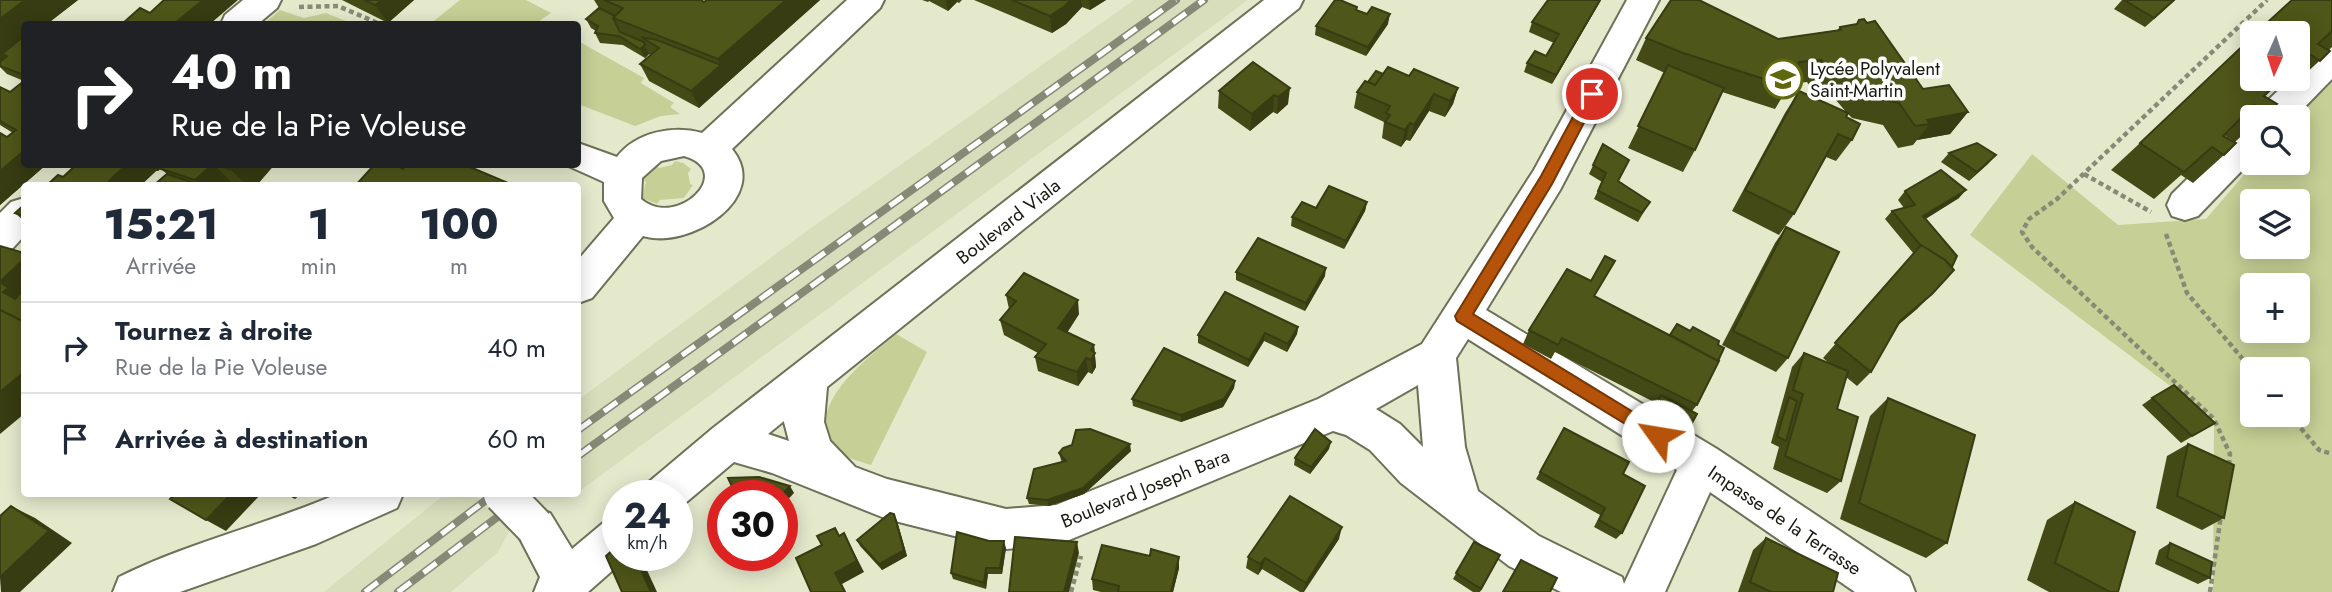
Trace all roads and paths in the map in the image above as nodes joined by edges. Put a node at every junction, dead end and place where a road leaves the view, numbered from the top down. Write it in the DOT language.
graph roads {
  1 [pos="868,0"];
  2 [pos="1287,0"];
  3 [pos="1643,0"];
  4 [pos="2267,0"];
  5 [pos="280,3"];
  6 [pos="242,21"];
  7 [pos="373,21"];
  8 [pos="2332,58"];
  9 [pos="2285,105"];
  10 [pos="709,148"];
  11 [pos="2240,149"];
  12 [pos="581,158"];
  13 [pos="2084,174"];
  14 [pos="624,175"];
  15 [pos="2172,209"];
  16 [pos="21,216"];
  17 [pos="636,218"];
  18 [pos="0,238"];
  19 [pos="21,245"];
  20 [pos="581,283"];
  21 [pos="1463,316"];
  22 [pos="1436,356"];
  23 [pos="2241,357"];
  24 [pos="807,379"];
  25 [pos="1332,412"];
  26 [pos="2300,427"];
  27 [pos="728,441"];
  28 [pos="2332,454"];
  29 [pos="1702,463"];
  30 [pos="2228,468"];
  31 [pos="682,480"];
  32 [pos="841,481"];
  33 [pos="375,497"];
  34 [pos="506,497"];
  35 [pos="1460,501"];
  36 [pos="2222,509"];
  37 [pos="602,551"];
  38 [pos="561,587"];
  39 [pos="135,592"];
  40 [pos="1606,592"];
  41 [pos="1643,592"];
  42 [pos="1892,592"];
  43 [pos="2210,592"];
  1 -- 10 [label="street"];
  2 -- 24 [label="street, Boulevard Viala"];
  3 -- 21 [label="street"];
  4 -- 13 [label="path"];
  5 -- 6 [label="street"];
  5 -- 7 [label="path"];
  8 -- 9 [label="street"];
  10 -- 14 [label="street"];
  10 -- 17 [label="street"];
  11 -- 15 [label="street"];
  12 -- 14 [label="street"];
  13 -- 15 [label="path"];
  13 -- 30 [label="path"];
  14 -- 17 [label="street"];
  15 -- 23 [label="path"];
  16 -- 18 [label="street"];
  17 -- 20 [label="street"];
  18 -- 19 [label="street"];
  21 -- 22 [label="street"];
  21 -- 29 [label="street, Impasse de la Terrasse"];
  22 -- 25 [label="street, Boulevard Joseph Bara"];
  22 -- 35 [label="street"];
  24 -- 27 [label="street, Boulevard Viala"];
  24 -- 32 [label="street, Boulevard Joseph Bara"];
  25 -- 32 [label="street, Boulevard Joseph Bara"];
  25 -- 35 [label="street"];
  26 -- 28 [label="path"];
  27 -- 31 [label="street"];
  27 -- 32 [label="street, Boulevard Joseph Bara"];
  29 -- 41 [label="street"];
  29 -- 42 [label="street, Impasse de la Terrasse"];
  33 -- 39 [label="street"];
  34 -- 38 [label="street, bridge"];
  35 -- 40 [label="street"];
  36 -- 43 [label="path"];
  37 -- 38 [label="street"];
}
